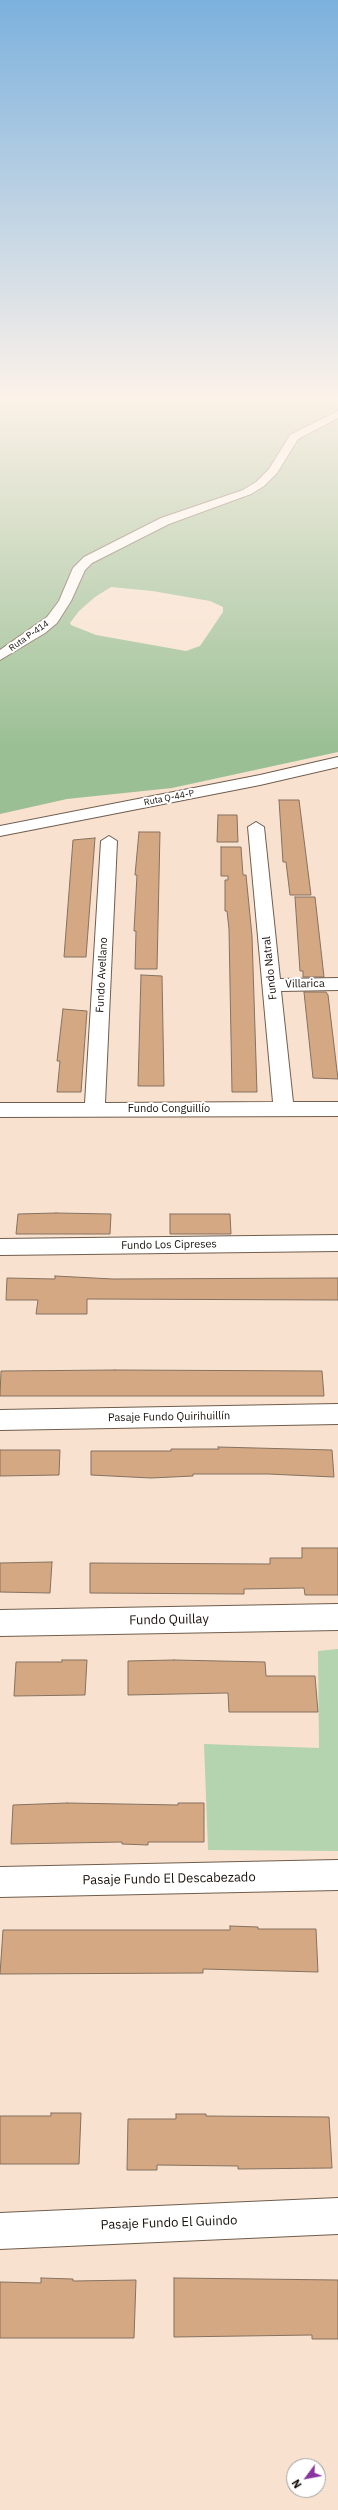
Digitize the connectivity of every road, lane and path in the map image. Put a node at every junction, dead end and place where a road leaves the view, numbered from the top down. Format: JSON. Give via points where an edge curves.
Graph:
{"nodes":[{"id":1,"x":179,"y":516,"type":"edge"},
{"id":2,"x":0,"y":656,"type":"edge"},
{"id":3,"x":338,"y":762,"type":"edge"},
{"id":4,"x":256,"y":827,"type":"dead end"},
{"id":5,"x":0,"y":831,"type":"edge"},
{"id":6,"x":109,"y":841,"type":"dead end"},
{"id":7,"x":338,"y":984,"type":"edge"},
{"id":8,"x":272,"y":985,"type":"junction"},
{"id":9,"x":96,"y":1109,"type":"junction"},
{"id":10,"x":284,"y":1109,"type":"junction"},
{"id":11,"x":338,"y":1109,"type":"edge"},
{"id":12,"x":0,"y":1110,"type":"edge"},
{"id":13,"x":338,"y":1243,"type":"edge"},
{"id":14,"x":0,"y":1247,"type":"edge"},
{"id":15,"x":338,"y":1414,"type":"edge"},
{"id":16,"x":0,"y":1420,"type":"edge"},
{"id":17,"x":338,"y":1617,"type":"edge"},
{"id":18,"x":0,"y":1623,"type":"edge"},
{"id":19,"x":338,"y":1874,"type":"edge"},
{"id":20,"x":0,"y":1882,"type":"edge"},
{"id":21,"x":338,"y":2216,"type":"edge"},
{"id":22,"x":0,"y":2231,"type":"edge"}],
"edges":[{"from":1,"to":2,"type":"street","name":"Ruta P-414","via":[[88,560],[79,568],[65,601],[52,620]]},
{"from":3,"to":5,"type":"street","name":"Ruta Q-44-P","via":[[260,780]]},
{"from":4,"to":8,"type":"street","name":"Fundo Natral"},
{"from":6,"to":9,"type":"street","name":"Fundo Avellano"},
{"from":7,"to":8,"type":"street","name":"Villarica"},
{"from":8,"to":10,"type":"street","name":"Fundo Natral"},
{"from":9,"to":10,"type":"street","name":"Fundo Conguillío"},
{"from":9,"to":12,"type":"street","name":"Fundo Conguillío"},
{"from":10,"to":11,"type":"street","name":"Fundo Conguillío"},
{"from":13,"to":14,"type":"street","name":"Fundo Los Cipreses"},
{"from":15,"to":16,"type":"street","name":"Pasaje Fundo Quirihuillín"},
{"from":17,"to":18,"type":"street","name":"Fundo Quillay"},
{"from":19,"to":20,"type":"street","name":"Pasaje Fundo El Descabezado"},
{"from":21,"to":22,"type":"street","name":"Pasaje Fundo El Guindo"}]}
